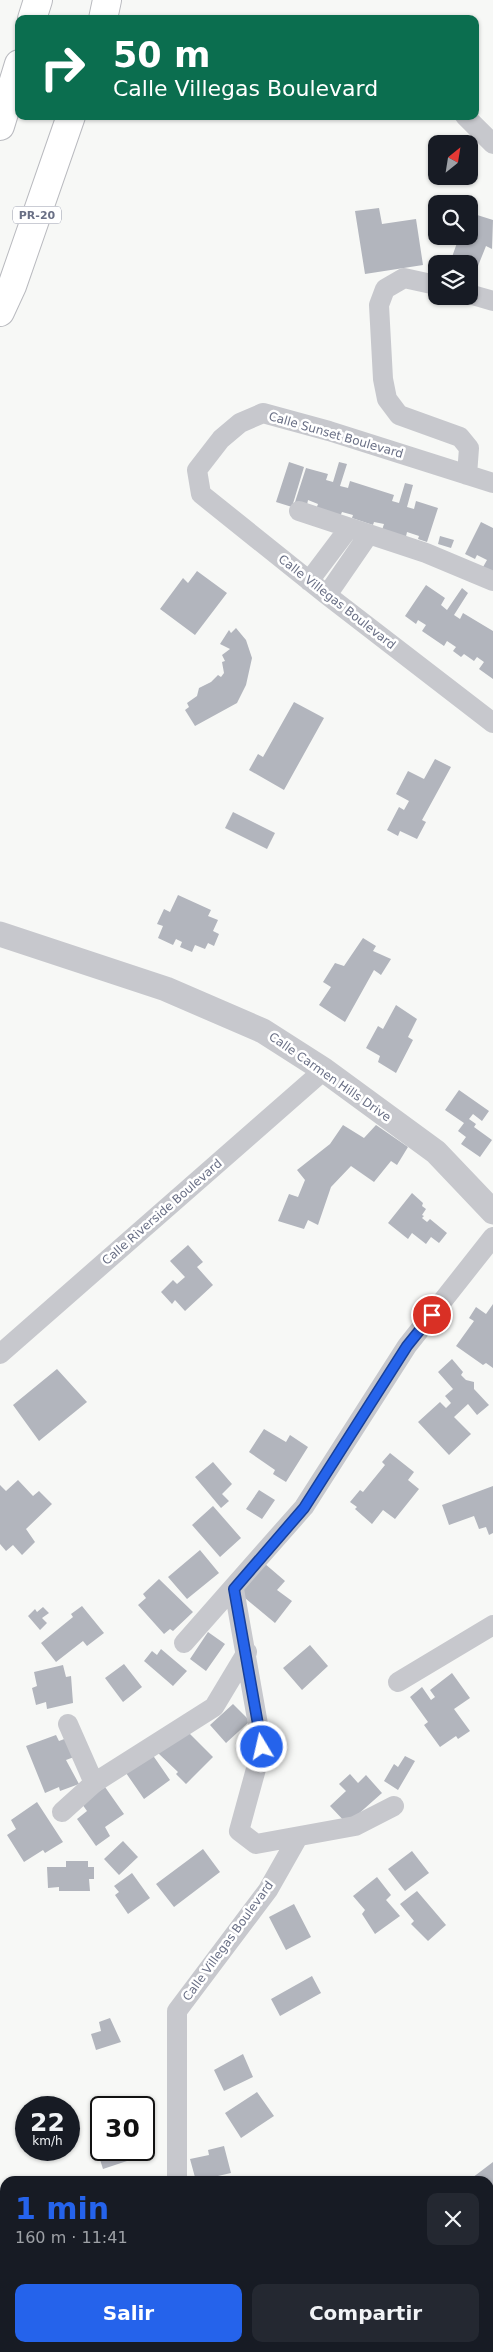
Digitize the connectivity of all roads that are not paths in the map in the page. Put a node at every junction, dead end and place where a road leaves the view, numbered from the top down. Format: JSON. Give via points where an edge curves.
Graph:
{"nodes":[{"id":1,"x":38,"y":0,"type":"edge"},
{"id":2,"x":107,"y":0,"type":"edge"},
{"id":3,"x":33,"y":15,"type":"edge"},
{"id":4,"x":104,"y":15,"type":"edge"},
{"id":5,"x":15,"y":77,"type":"edge"},
{"id":6,"x":70,"y":120,"type":"edge"},
{"id":7,"x":468,"y":120,"type":"edge"},
{"id":8,"x":0,"y":126,"type":"edge"},
{"id":9,"x":493,"y":144,"type":"edge"},
{"id":10,"x":428,"y":283,"type":"edge"},
{"id":11,"x":478,"y":297,"type":"edge"},
{"id":12,"x":493,"y":301,"type":"edge"},
{"id":13,"x":0,"y":312,"type":"edge"},
{"id":14,"x":197,"y":470,"type":"joint"},
{"id":15,"x":467,"y":475,"type":"junction"},
{"id":16,"x":493,"y":483,"type":"edge"},
{"id":17,"x":299,"y":511,"type":"dead end"},
{"id":18,"x":349,"y":528,"type":"junction"},
{"id":19,"x":368,"y":534,"type":"junction"},
{"id":20,"x":309,"y":581,"type":"junction"},
{"id":21,"x":493,"y":581,"type":"edge"},
{"id":22,"x":327,"y":596,"type":"junction"},
{"id":23,"x":493,"y":723,"type":"edge"},
{"id":24,"x":0,"y":934,"type":"edge"},
{"id":25,"x":324,"y":1070,"type":"junction"},
{"id":26,"x":493,"y":1212,"type":"edge"},
{"id":27,"x":493,"y":1237,"type":"edge"},
{"id":28,"x":0,"y":1354,"type":"edge"},
{"id":29,"x":234,"y":1589,"type":"junction"},
{"id":30,"x":493,"y":1626,"type":"edge"},
{"id":31,"x":184,"y":1643,"type":"dead end"},
{"id":32,"x":247,"y":1652,"type":"junction"},
{"id":33,"x":398,"y":1682,"type":"dead end"},
{"id":34,"x":68,"y":1724,"type":"dead end"},
{"id":35,"x":94,"y":1783,"type":"junction"},
{"id":36,"x":394,"y":1806,"type":"dead end"},
{"id":37,"x":62,"y":1812,"type":"dead end"},
{"id":38,"x":298,"y":1837,"type":"junction"},
{"id":39,"x":176,"y":2176,"type":"edge"}],
"edges":[{"from":1,"to":3,"type":"highway"},
{"from":2,"to":4,"type":"highway"},
{"from":5,"to":8,"type":"highway"},
{"from":6,"to":13,"type":"highway","number":"PR-20"},
{"from":7,"to":9,"type":"street"},
{"from":10,"to":15,"type":"street","via":[[404,278],[385,289],[380,305],[387,399],[400,415],[460,437],[469,448]]},
{"from":11,"to":12,"type":"street"},
{"from":14,"to":15,"type":"street","name":"Calle Sunset Boulevard","via":[[221,439],[240,423],[263,414],[330,431]]},
{"from":14,"to":20,"type":"street","name":"Calle Villegas Boulevard","via":[[201,494]]},
{"from":15,"to":16,"type":"street","name":"Calle Sunset Boulevard"},
{"from":17,"to":18,"type":"street"},
{"from":18,"to":19,"type":"street"},
{"from":18,"to":20,"type":"street"},
{"from":19,"to":21,"type":"street","via":[[426,553]]},
{"from":19,"to":22,"type":"street"},
{"from":20,"to":22,"type":"street","name":"Calle Villegas Boulevard"},
{"from":22,"to":23,"type":"street","name":"Calle Villegas Boulevard"},
{"from":24,"to":25,"type":"street","name":"Calle Carmen Hills Drive","via":[[166,989],[263,1031]]},
{"from":25,"to":26,"type":"street","name":"Calle Carmen Hills Drive","via":[[436,1152]]},
{"from":25,"to":28,"type":"street","name":"Calle Riverside Boulevard"},
{"from":27,"to":29,"type":"street","via":[[407,1346],[304,1508]]},
{"from":29,"to":31,"type":"street"},
{"from":29,"to":32,"type":"street"},
{"from":30,"to":33,"type":"street"},
{"from":32,"to":35,"type":"street","via":[[214,1707]]},
{"from":32,"to":38,"type":"street","via":[[262,1747],[239,1831],[256,1844]]},
{"from":34,"to":35,"type":"street"},
{"from":35,"to":37,"type":"street"},
{"from":36,"to":38,"type":"street","via":[[355,1826]]},
{"from":38,"to":39,"type":"street","name":"Calle Villegas Boulevard","via":[[268,1890],[177,2011]]}]}
